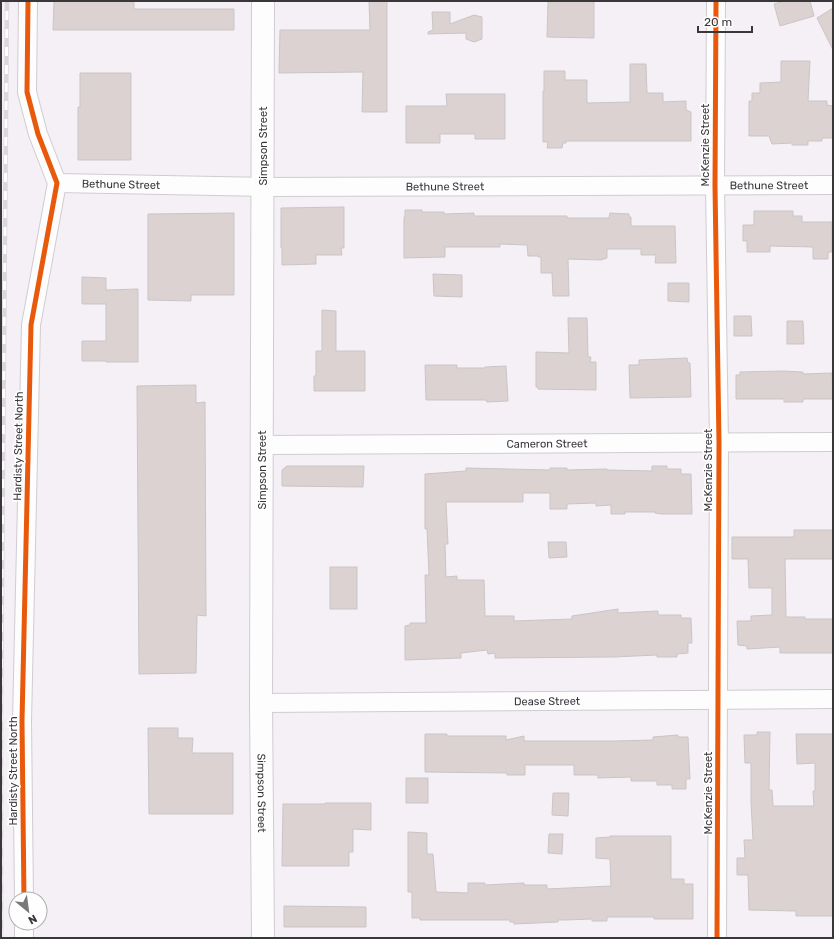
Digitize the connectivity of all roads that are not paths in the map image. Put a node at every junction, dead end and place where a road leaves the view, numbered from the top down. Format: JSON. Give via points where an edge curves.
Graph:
{"nodes":[{"id":1,"x":28,"y":1,"type":"edge"},
{"id":2,"x":263,"y":1,"type":"edge"},
{"id":3,"x":716,"y":1,"type":"edge"},
{"id":4,"x":56,"y":183,"type":"junction"},
{"id":5,"x":833,"y":185,"type":"edge"},
{"id":6,"x":715,"y":186,"type":"junction"},
{"id":7,"x":263,"y":187,"type":"junction"},
{"id":8,"x":833,"y":442,"type":"edge"},
{"id":9,"x":719,"y":443,"type":"junction"},
{"id":10,"x":262,"y":445,"type":"junction"},
{"id":11,"x":718,"y":699,"type":"junction"},
{"id":12,"x":833,"y":699,"type":"edge"},
{"id":13,"x":261,"y":703,"type":"junction"},
{"id":14,"x":24,"y":891,"type":"edge"},
{"id":15,"x":263,"y":938,"type":"edge"},
{"id":16,"x":717,"y":938,"type":"edge"}],
"edges":[{"from":1,"to":4,"type":"street","via":[[27,92],[38,134]]},
{"from":2,"to":7,"type":"main road","name":"Simpson Street"},
{"from":3,"to":6,"type":"street","name":"McKenzie Street"},
{"from":4,"to":7,"type":"street","name":"Bethune Street"},
{"from":4,"to":14,"type":"street","name":"Hardisty Street North","via":[[31,325],[22,721]]},
{"from":5,"to":6,"type":"street","name":"Bethune Street"},
{"from":6,"to":7,"type":"street","name":"Bethune Street"},
{"from":6,"to":9,"type":"street","name":"McKenzie Street"},
{"from":7,"to":10,"type":"main road","name":"Simpson Street"},
{"from":8,"to":9,"type":"street","name":"Cameron Street"},
{"from":9,"to":10,"type":"street","name":"Cameron Street"},
{"from":9,"to":11,"type":"street","name":"McKenzie Street"},
{"from":10,"to":13,"type":"main road","name":"Simpson Street"},
{"from":11,"to":12,"type":"street","name":"Dease Street"},
{"from":11,"to":13,"type":"street","name":"Dease Street"},
{"from":11,"to":16,"type":"street","name":"McKenzie Street"},
{"from":13,"to":15,"type":"main road","name":"Simpson Street"}]}
